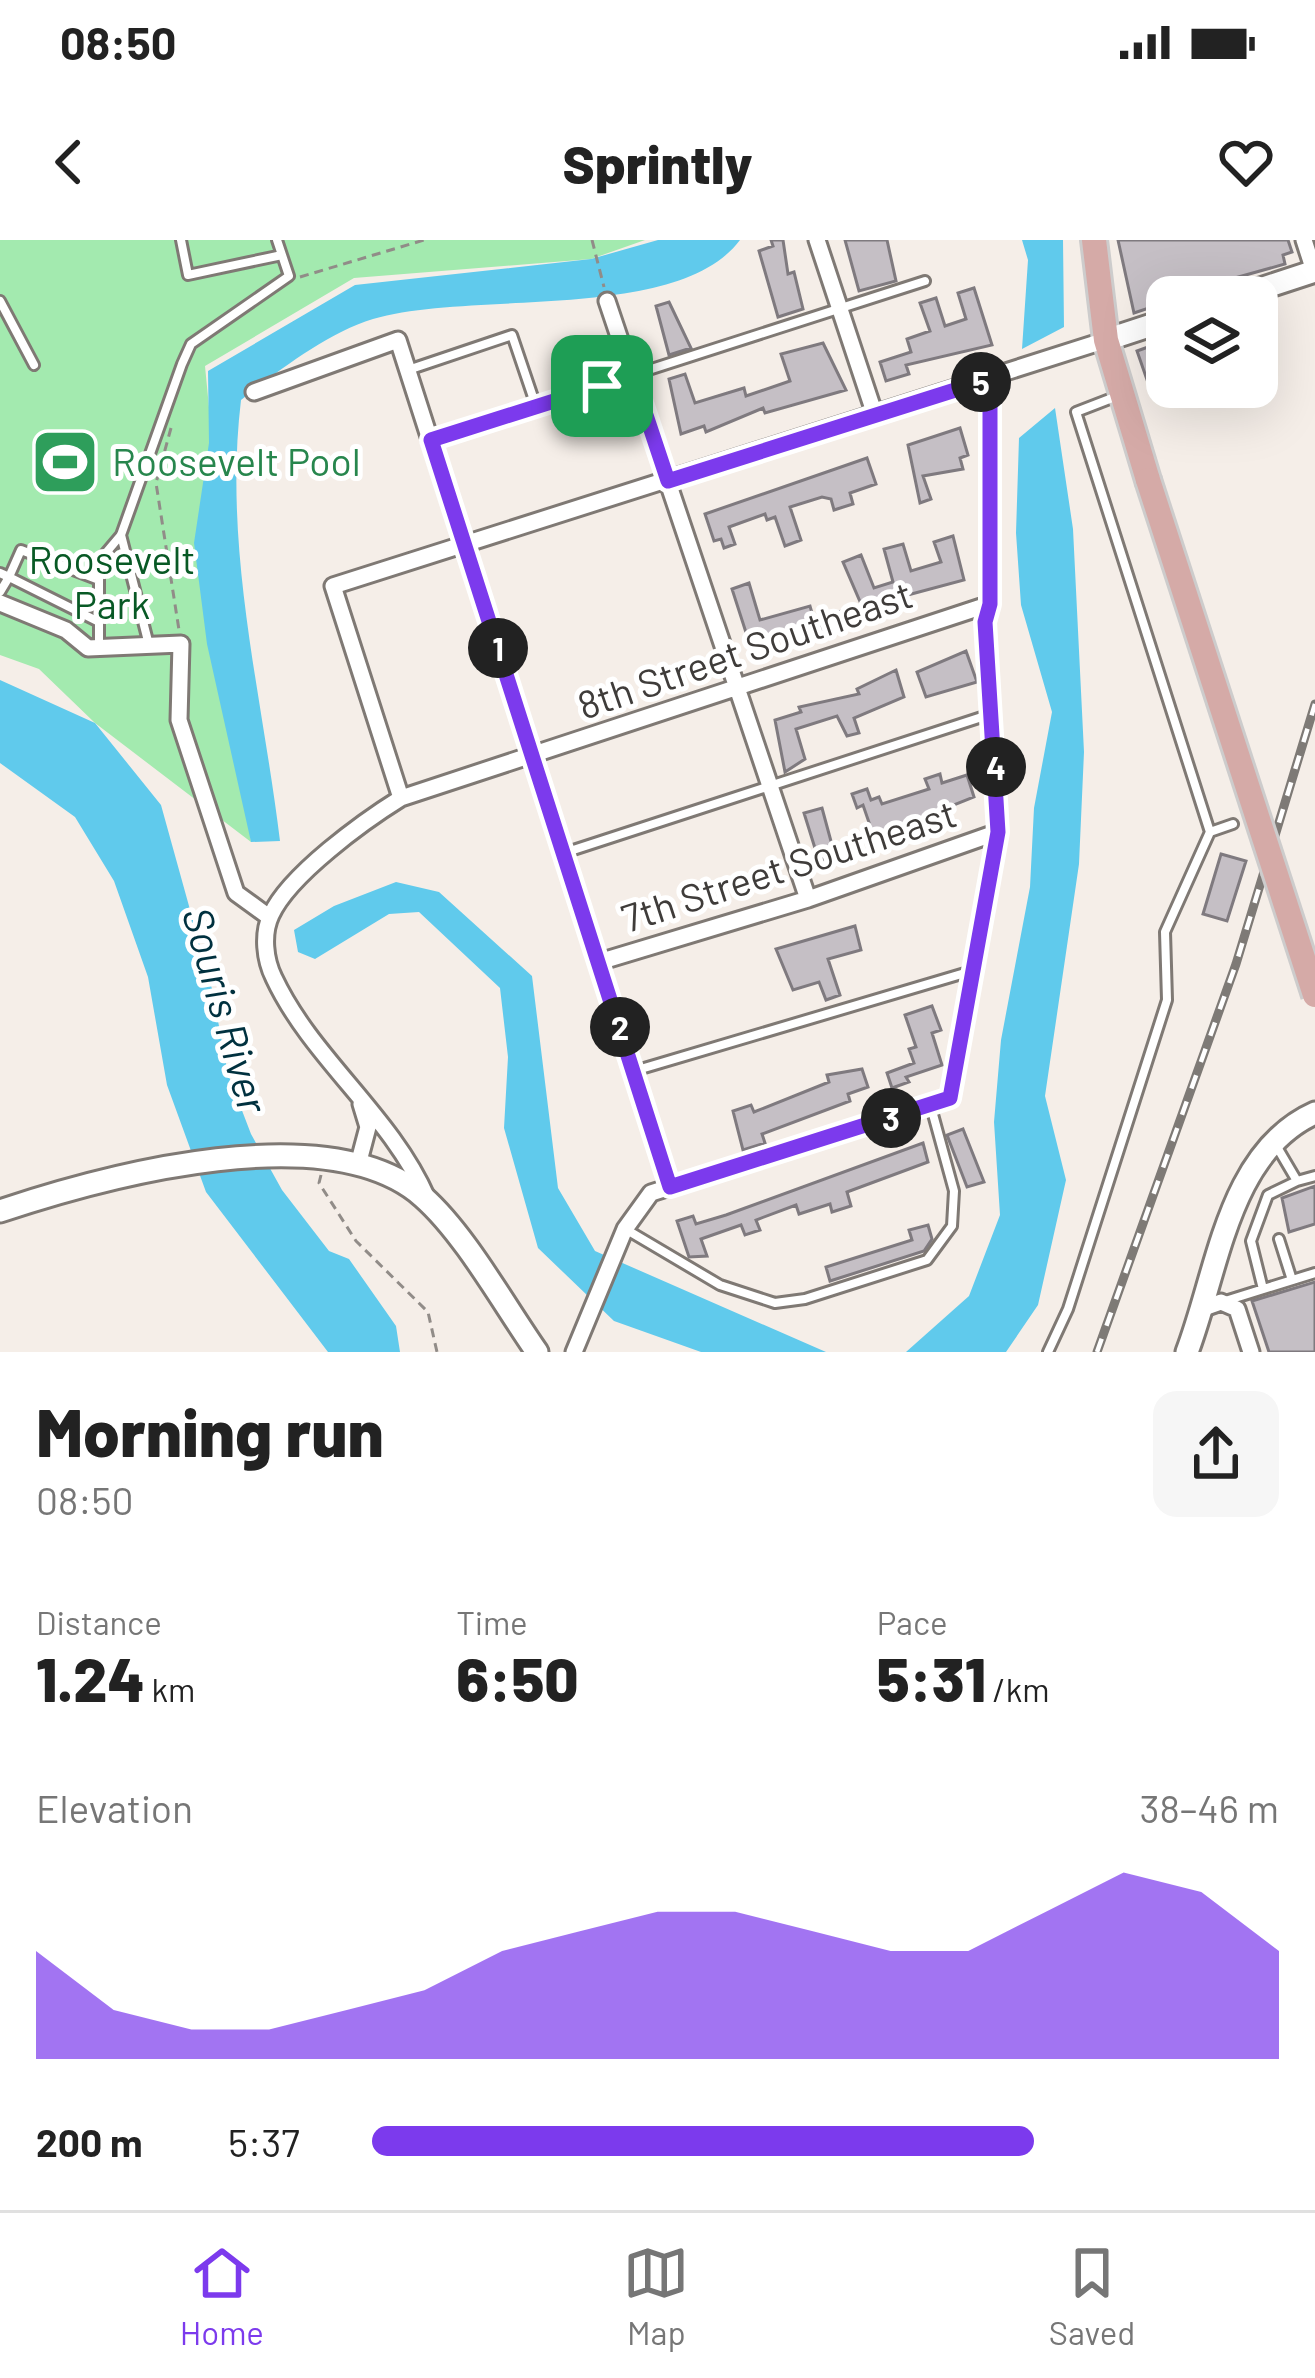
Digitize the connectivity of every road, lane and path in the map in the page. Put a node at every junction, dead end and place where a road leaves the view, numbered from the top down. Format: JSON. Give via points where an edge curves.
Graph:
{"nodes":[{"id":1,"x":181,"y":240,"type":"edge"},
{"id":2,"x":277,"y":240,"type":"edge"},
{"id":3,"x":424,"y":240,"type":"edge"},
{"id":4,"x":592,"y":240,"type":"edge"},
{"id":5,"x":817,"y":240,"type":"edge"},
{"id":6,"x":1094,"y":240,"type":"edge"},
{"id":7,"x":1304,"y":240,"type":"edge"},
{"id":8,"x":282,"y":255,"type":"junction"},
{"id":9,"x":1315,"y":271,"type":"edge"},
{"id":10,"x":297,"y":278,"type":"dead end"},
{"id":11,"x":925,"y":281,"type":"dead end"},
{"id":12,"x":1278,"y":283,"type":"edge"},
{"id":13,"x":0,"y":301,"type":"edge"},
{"id":14,"x":607,"y":301,"type":"joint"},
{"id":15,"x":840,"y":310,"type":"junction"},
{"id":16,"x":1146,"y":327,"type":"edge"},
{"id":17,"x":1106,"y":340,"type":"junction"},
{"id":18,"x":34,"y":365,"type":"dead end"},
{"id":19,"x":408,"y":370,"type":"junction"},
{"id":20,"x":633,"y":376,"type":"junction"},
{"id":21,"x":990,"y":379,"type":"junction"},
{"id":22,"x":254,"y":392,"type":"dead end"},
{"id":23,"x":1121,"y":395,"type":"junction"},
{"id":24,"x":535,"y":404,"type":"junction"},
{"id":25,"x":875,"y":416,"type":"junction"},
{"id":26,"x":175,"y":417,"type":"dead end"},
{"id":27,"x":431,"y":440,"type":"junction"},
{"id":28,"x":668,"y":481,"type":"junction"},
{"id":29,"x":121,"y":535,"type":"junction"},
{"id":30,"x":465,"y":544,"type":"junction"},
{"id":31,"x":4,"y":575,"type":"edge"},
{"id":32,"x":99,"y":580,"type":"junction"},
{"id":33,"x":0,"y":592,"type":"edge"},
{"id":34,"x":0,"y":603,"type":"edge"},
{"id":35,"x":990,"y":604,"type":"junction"},
{"id":36,"x":99,"y":622,"type":"junction"},
{"id":37,"x":181,"y":644,"type":"junction"},
{"id":38,"x":149,"y":646,"type":"junction"},
{"id":39,"x":99,"y":648,"type":"junction"},
{"id":40,"x":738,"y":686,"type":"junction"},
{"id":41,"x":994,"y":712,"type":"junction"},
{"id":42,"x":533,"y":756,"type":"junction"},
{"id":43,"x":772,"y":786,"type":"junction"},
{"id":44,"x":401,"y":798,"type":"junction"},
{"id":45,"x":1233,"y":824,"type":"dead end"},
{"id":46,"x":998,"y":832,"type":"junction"},
{"id":47,"x":1210,"y":832,"type":"junction"},
{"id":48,"x":564,"y":853,"type":"junction"},
{"id":49,"x":808,"y":899,"type":"junction"},
{"id":50,"x":274,"y":910,"type":"junction"},
{"id":51,"x":599,"y":962,"type":"junction"},
{"id":52,"x":976,"y":969,"type":"junction"},
{"id":53,"x":1315,"y":995,"type":"edge"},
{"id":54,"x":634,"y":1072,"type":"junction"},
{"id":55,"x":355,"y":1091,"type":"junction"},
{"id":56,"x":931,"y":1106,"type":"junction"},
{"id":57,"x":1315,"y":1113,"type":"edge"},
{"id":58,"x":1272,"y":1139,"type":"junction"},
{"id":59,"x":326,"y":1156,"type":"junction"},
{"id":60,"x":359,"y":1161,"type":"junction"},
{"id":61,"x":1315,"y":1176,"type":"edge"},
{"id":62,"x":1297,"y":1181,"type":"junction"},
{"id":63,"x":670,"y":1187,"type":"junction"},
{"id":64,"x":428,"y":1201,"type":"junction"},
{"id":65,"x":1250,"y":1202,"type":"junction"},
{"id":66,"x":0,"y":1211,"type":"edge"},
{"id":67,"x":624,"y":1232,"type":"junction"},
{"id":68,"x":1279,"y":1239,"type":"dead end"},
{"id":69,"x":1315,"y":1273,"type":"edge"},
{"id":70,"x":1292,"y":1280,"type":"junction"},
{"id":71,"x":1263,"y":1289,"type":"junction"},
{"id":72,"x":1212,"y":1305,"type":"junction"},
{"id":73,"x":437,"y":1352,"type":"edge"},
{"id":74,"x":538,"y":1352,"type":"edge"},
{"id":75,"x":574,"y":1352,"type":"edge"},
{"id":76,"x":1048,"y":1352,"type":"edge"},
{"id":77,"x":1187,"y":1352,"type":"edge"},
{"id":78,"x":1251,"y":1352,"type":"edge"}],
"edges":[{"from":1,"to":8,"type":"lane","via":[[188,275]]},
{"from":2,"to":8,"type":"lane"},
{"from":3,"to":10,"type":"path"},
{"from":4,"to":14,"type":"path"},
{"from":5,"to":15,"type":"street"},
{"from":6,"to":17,"type":"main road"},
{"from":7,"to":9,"type":"street"},
{"from":8,"to":29,"type":"lane","via":[[289,276],[191,344]]},
{"from":9,"to":12,"type":"street"},
{"from":11,"to":15,"type":"lane"},
{"from":13,"to":18,"type":"lane"},
{"from":14,"to":20,"type":"street"},
{"from":15,"to":20,"type":"lane"},
{"from":15,"to":25,"type":"street"},
{"from":16,"to":17,"type":"street"},
{"from":17,"to":21,"type":"street"},
{"from":17,"to":23,"type":"main road"},
{"from":19,"to":22,"type":"street","via":[[398,340]]},
{"from":19,"to":24,"type":"lane","via":[[512,335]]},
{"from":19,"to":27,"type":"street"},
{"from":20,"to":24,"type":"lane"},
{"from":20,"to":28,"type":"street"},
{"from":21,"to":25,"type":"street"},
{"from":21,"to":35,"type":"street"},
{"from":23,"to":47,"type":"lane","via":[[1076,412]]},
{"from":23,"to":53,"type":"main road","bridge":true},
{"from":24,"to":27,"type":"lane"},
{"from":25,"to":28,"type":"street"},
{"from":26,"to":37,"type":"path","via":[[156,484]]},
{"from":27,"to":30,"type":"street"},
{"from":28,"to":30,"type":"street"},
{"from":28,"to":40,"type":"street"},
{"from":29,"to":32,"type":"lane","via":[[99,561]]},
{"from":29,"to":38,"type":"lane"},
{"from":30,"to":42,"type":"street"},
{"from":30,"to":44,"type":"street","via":[[333,586]]},
{"from":31,"to":32,"type":"lane","via":[[21,550]]},
{"from":31,"to":33,"type":"lane"},
{"from":31,"to":36,"type":"lane"},
{"from":32,"to":36,"type":"lane"},
{"from":34,"to":39,"type":"street"},
{"from":35,"to":40,"type":"street","name":"8th Street Southeast"},
{"from":35,"to":41,"type":"street"},
{"from":36,"to":39,"type":"lane"},
{"from":37,"to":38,"type":"street"},
{"from":37,"to":50,"type":"street","via":[[179,720],[236,893]]},
{"from":38,"to":39,"type":"street"},
{"from":40,"to":42,"type":"street","name":"8th Street Southeast"},
{"from":40,"to":43,"type":"street"},
{"from":41,"to":43,"type":"lane"},
{"from":41,"to":46,"type":"street"},
{"from":42,"to":44,"type":"street","name":"8th Street Southeast"},
{"from":42,"to":48,"type":"street"},
{"from":43,"to":48,"type":"lane"},
{"from":43,"to":49,"type":"street"},
{"from":44,"to":50,"type":"street","name":"8th Street Southeast","via":[[365,821]]},
{"from":45,"to":47,"type":"lane"},
{"from":46,"to":49,"type":"street","name":"7th Street Southeast"},
{"from":46,"to":52,"type":"street"},
{"from":47,"to":76,"type":"lane","via":[[1166,932],[1167,1000],[1069,1309]]},
{"from":48,"to":51,"type":"street"},
{"from":49,"to":51,"type":"street","name":"7th Street Southeast"},
{"from":50,"to":55,"type":"street","via":[[266,941],[272,975]]},
{"from":51,"to":54,"type":"street"},
{"from":52,"to":54,"type":"lane"},
{"from":52,"to":56,"type":"street","via":[[950,1098]]},
{"from":54,"to":63,"type":"street"},
{"from":55,"to":60,"type":"street","via":[[368,1127]]},
{"from":55,"to":64,"type":"street"},
{"from":56,"to":63,"type":"street"},
{"from":56,"to":67,"type":"lane","via":[[954,1191],[952,1226],[927,1261],[775,1303],[720,1285]]},
{"from":57,"to":58,"type":"street"},
{"from":58,"to":62,"type":"lane"},
{"from":58,"to":65,"type":"street"},
{"from":59,"to":60,"type":"street"},
{"from":59,"to":66,"type":"street","via":[[111,1178]]},
{"from":59,"to":73,"type":"path","via":[[319,1183],[356,1240],[428,1312]]},
{"from":60,"to":64,"type":"street"},
{"from":61,"to":62,"type":"lane"},
{"from":62,"to":65,"type":"lane"},
{"from":63,"to":67,"type":"street","via":[[639,1204]]},
{"from":64,"to":74,"type":"street"},
{"from":65,"to":71,"type":"lane"},
{"from":65,"to":72,"type":"street"},
{"from":67,"to":75,"type":"street"},
{"from":68,"to":70,"type":"lane"},
{"from":69,"to":70,"type":"lane"},
{"from":70,"to":71,"type":"lane"},
{"from":71,"to":72,"type":"lane"},
{"from":72,"to":77,"type":"street"},
{"from":72,"to":78,"type":"street","via":[[1237,1309]]}]}
